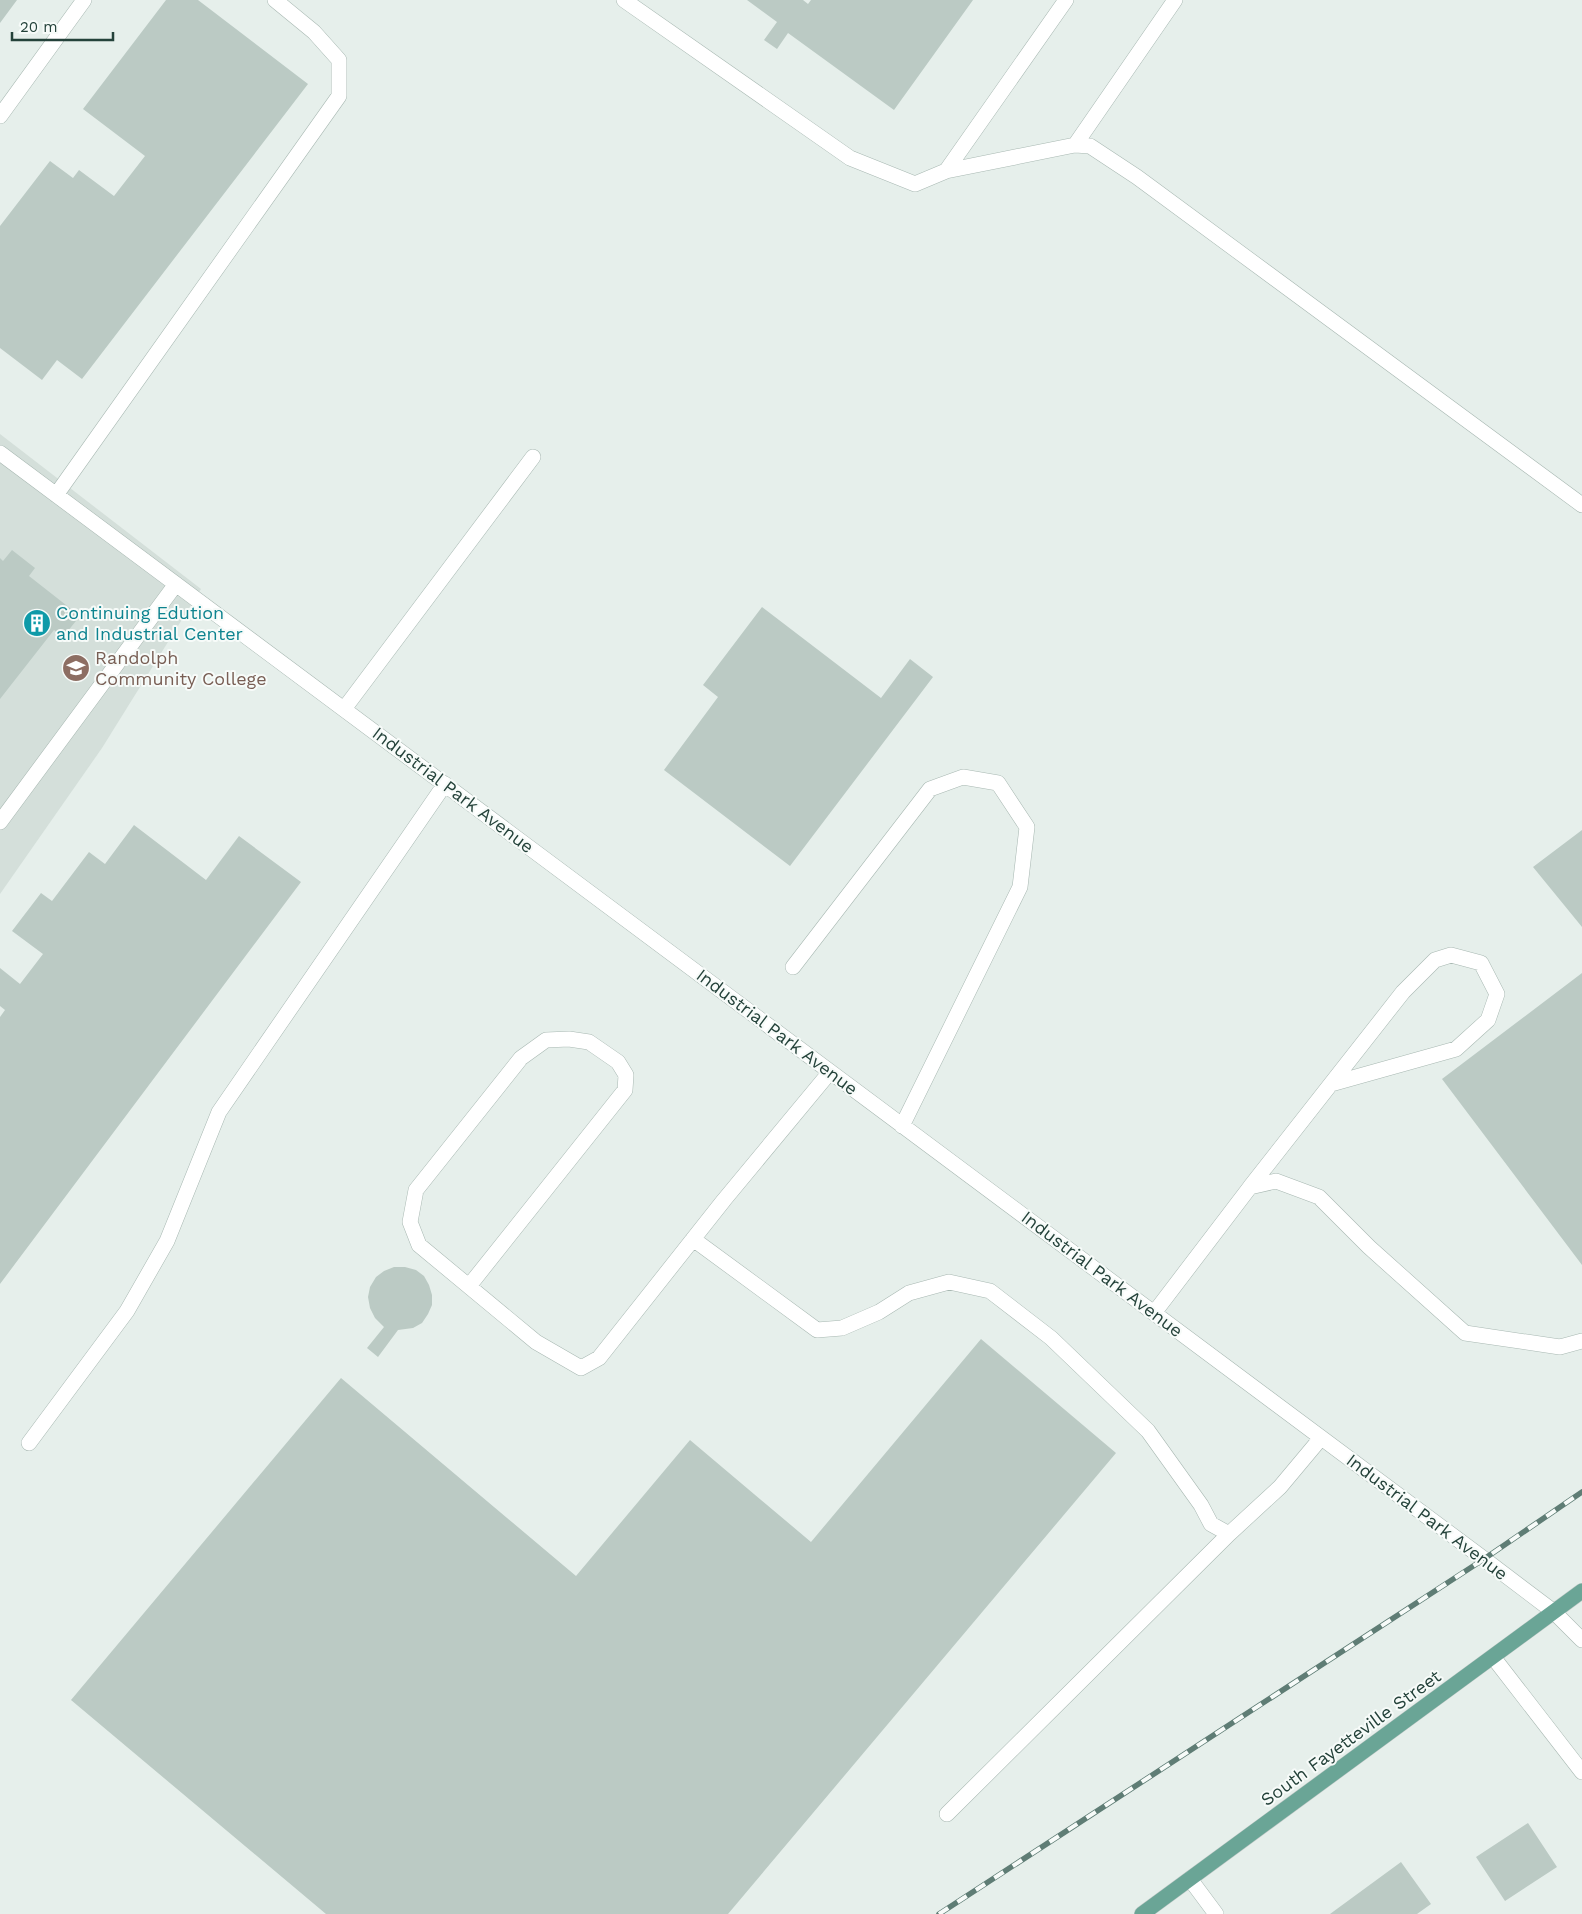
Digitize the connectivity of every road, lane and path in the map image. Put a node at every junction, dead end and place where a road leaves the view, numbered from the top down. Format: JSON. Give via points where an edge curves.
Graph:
{"nodes":[{"id":1,"x":84,"y":0,"type":"edge"},
{"id":2,"x":275,"y":0,"type":"edge"},
{"id":3,"x":624,"y":0,"type":"edge"},
{"id":4,"x":1066,"y":0,"type":"edge"},
{"id":5,"x":1175,"y":0,"type":"edge"},
{"id":6,"x":0,"y":116,"type":"edge"},
{"id":7,"x":1076,"y":144,"type":"junction"},
{"id":8,"x":946,"y":171,"type":"junction"},
{"id":9,"x":0,"y":453,"type":"edge"},
{"id":10,"x":533,"y":457,"type":"dead end"},
{"id":11,"x":56,"y":495,"type":"junction"},
{"id":12,"x":1582,"y":504,"type":"edge"},
{"id":13,"x":176,"y":584,"type":"junction"},
{"id":14,"x":344,"y":709,"type":"junction"},
{"id":15,"x":445,"y":784,"type":"junction"},
{"id":16,"x":0,"y":822,"type":"edge"},
{"id":17,"x":793,"y":967,"type":"dead end"},
{"id":18,"x":830,"y":1072,"type":"junction"},
{"id":19,"x":1331,"y":1084,"type":"junction"},
{"id":20,"x":902,"y":1126,"type":"junction"},
{"id":21,"x":1250,"y":1188,"type":"junction"},
{"id":22,"x":693,"y":1239,"type":"junction"},
{"id":23,"x":469,"y":1286,"type":"junction"},
{"id":24,"x":1154,"y":1313,"type":"junction"},
{"id":25,"x":1582,"y":1341,"type":"edge"},
{"id":26,"x":1321,"y":1438,"type":"junction"},
{"id":27,"x":29,"y":1443,"type":"dead end"},
{"id":28,"x":1230,"y":1534,"type":"junction"},
{"id":29,"x":1582,"y":1591,"type":"edge"},
{"id":30,"x":1554,"y":1612,"type":"junction"},
{"id":31,"x":1582,"y":1640,"type":"edge"},
{"id":32,"x":1492,"y":1657,"type":"junction"},
{"id":33,"x":1582,"y":1772,"type":"edge"},
{"id":34,"x":947,"y":1814,"type":"dead end"},
{"id":35,"x":1190,"y":1879,"type":"junction"},
{"id":36,"x":1142,"y":1914,"type":"edge"},
{"id":37,"x":1216,"y":1914,"type":"edge"}],
"edges":[{"from":1,"to":6,"type":"street"},
{"from":2,"to":11,"type":"street","via":[[314,32],[339,60],[339,96]]},
{"from":3,"to":8,"type":"street","via":[[850,158],[915,184]]},
{"from":4,"to":8,"type":"street"},
{"from":5,"to":7,"type":"street"},
{"from":7,"to":8,"type":"street"},
{"from":7,"to":12,"type":"street","via":[[1090,146],[1137,178]]},
{"from":9,"to":11,"type":"street","name":"Industrial Park Avenue"},
{"from":10,"to":14,"type":"street"},
{"from":11,"to":13,"type":"street","name":"Industrial Park Avenue"},
{"from":13,"to":14,"type":"street","name":"Industrial Park Avenue"},
{"from":13,"to":16,"type":"street"},
{"from":14,"to":15,"type":"street","name":"Industrial Park Avenue"},
{"from":15,"to":18,"type":"street","name":"Industrial Park Avenue"},
{"from":15,"to":27,"type":"street","via":[[218,1112],[158,1257],[127,1311]]},
{"from":17,"to":20,"type":"street","via":[[930,789],[963,777],[998,783],[1027,827],[1020,887]]},
{"from":18,"to":20,"type":"street","name":"Industrial Park Avenue"},
{"from":18,"to":22,"type":"street"},
{"from":19,"to":19,"type":"street","via":[[1403,992],[1435,960],[1451,955],[1481,963],[1497,994],[1488,1020],[1456,1049]]},
{"from":19,"to":21,"type":"street"},
{"from":20,"to":24,"type":"street","name":"Industrial Park Avenue"},
{"from":21,"to":24,"type":"street"},
{"from":21,"to":25,"type":"street","via":[[1276,1181],[1319,1197],[1369,1247],[1465,1333],[1560,1347]]},
{"from":22,"to":23,"type":"street","via":[[600,1358],[581,1368],[536,1342]]},
{"from":22,"to":28,"type":"street","via":[[817,1330],[842,1328],[879,1312],[909,1293],[949,1282],[990,1291],[1051,1338],[1148,1431],[1211,1524]]},
{"from":23,"to":23,"type":"street","via":[[419,1245],[410,1222],[416,1190],[521,1058],[546,1040],[589,1042],[618,1062],[626,1075],[625,1090]]},
{"from":24,"to":26,"type":"street","name":"Industrial Park Avenue"},
{"from":26,"to":28,"type":"street","via":[[1280,1487]]},
{"from":26,"to":30,"type":"street","name":"Industrial Park Avenue"},
{"from":28,"to":34,"type":"street"},
{"from":29,"to":30,"type":"main road","name":"South Fayetteville Street"},
{"from":30,"to":31,"type":"street","name":"Industrial Park Avenue"},
{"from":30,"to":32,"type":"main road","name":"South Fayetteville Street"},
{"from":32,"to":33,"type":"street"},
{"from":32,"to":35,"type":"main road","name":"South Fayetteville Street"},
{"from":35,"to":36,"type":"main road","name":"South Fayetteville Street"},
{"from":35,"to":37,"type":"street"}]}
